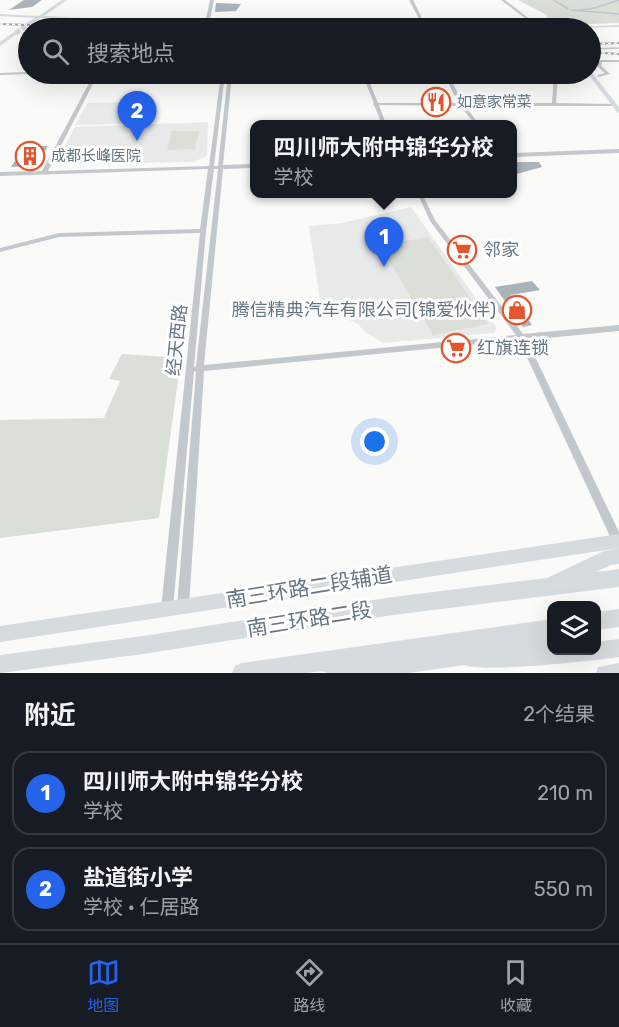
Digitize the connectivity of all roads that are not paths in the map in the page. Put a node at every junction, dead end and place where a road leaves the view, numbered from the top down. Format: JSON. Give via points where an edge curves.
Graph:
{"nodes":[{"id":1,"x":57,"y":0,"type":"edge"},
{"id":2,"x":65,"y":0,"type":"edge"},
{"id":3,"x":212,"y":0,"type":"edge"},
{"id":4,"x":410,"y":0,"type":"edge"},
{"id":5,"x":503,"y":0,"type":"edge"},
{"id":6,"x":619,"y":0,"type":"edge"},
{"id":7,"x":578,"y":9,"type":"dead end"},
{"id":8,"x":0,"y":16,"type":"edge"},
{"id":9,"x":36,"y":17,"type":"junction"},
{"id":10,"x":55,"y":18,"type":"edge"},
{"id":11,"x":60,"y":18,"type":"edge"},
{"id":12,"x":208,"y":18,"type":"edge"},
{"id":13,"x":420,"y":18,"type":"edge"},
{"id":14,"x":527,"y":18,"type":"edge"},
{"id":15,"x":601,"y":27,"type":"edge"},
{"id":16,"x":619,"y":27,"type":"edge"},
{"id":17,"x":601,"y":29,"type":"edge"},
{"id":18,"x":8,"y":33,"type":"tunnel mouth"},
{"id":19,"x":16,"y":33,"type":"tunnel mouth"},
{"id":20,"x":0,"y":39,"type":"edge"},
{"id":21,"x":0,"y":44,"type":"edge"},
{"id":22,"x":601,"y":61,"type":"edge"},
{"id":23,"x":619,"y":62,"type":"edge"},
{"id":24,"x":601,"y":68,"type":"edge"},
{"id":25,"x":18,"y":73,"type":"edge"},
{"id":26,"x":0,"y":74,"type":"edge"},
{"id":27,"x":601,"y":76,"type":"edge"},
{"id":28,"x":601,"y":78,"type":"edge"},
{"id":29,"x":91,"y":84,"type":"edge"},
{"id":30,"x":222,"y":84,"type":"edge"},
{"id":31,"x":229,"y":84,"type":"edge"},
{"id":32,"x":369,"y":84,"type":"edge"},
{"id":33,"x":451,"y":84,"type":"edge"},
{"id":34,"x":555,"y":84,"type":"edge"},
{"id":35,"x":600,"y":84,"type":"edge"},
{"id":36,"x":619,"y":98,"type":"edge"},
{"id":37,"x":375,"y":104,"type":"junction"},
{"id":38,"x":460,"y":104,"type":"junction"},
{"id":39,"x":554,"y":105,"type":"junction"},
{"id":40,"x":617,"y":108,"type":"edge"},
{"id":41,"x":382,"y":120,"type":"edge"},
{"id":42,"x":474,"y":120,"type":"edge"},
{"id":43,"x":619,"y":152,"type":"edge"},
{"id":44,"x":517,"y":155,"type":"edge"},
{"id":45,"x":250,"y":166,"type":"edge"},
{"id":46,"x":221,"y":167,"type":"junction"},
{"id":47,"x":211,"y":168,"type":"junction"},
{"id":48,"x":44,"y":173,"type":"junction"},
{"id":49,"x":0,"y":174,"type":"edge"},
{"id":50,"x":422,"y":198,"type":"edge"},
{"id":51,"x":203,"y":231,"type":"junction"},
{"id":52,"x":0,"y":250,"type":"edge"},
{"id":53,"x":619,"y":328,"type":"edge"},
{"id":54,"x":522,"y":338,"type":"junction"},
{"id":55,"x":200,"y":369,"type":"junction"},
{"id":56,"x":189,"y":370,"type":"junction"},
{"id":57,"x":619,"y":541,"type":"edge"},
{"id":58,"x":619,"y":556,"type":"edge"},
{"id":59,"x":619,"y":578,"type":"edge"},
{"id":60,"x":540,"y":589,"type":"junction"},
{"id":61,"x":183,"y":607,"type":"junction"},
{"id":62,"x":167,"y":610,"type":"junction"},
{"id":63,"x":619,"y":618,"type":"edge"},
{"id":64,"x":601,"y":620,"type":"edge"},
{"id":65,"x":547,"y":629,"type":"edge"},
{"id":66,"x":0,"y":634,"type":"edge"},
{"id":67,"x":547,"y":645,"type":"edge"},
{"id":68,"x":619,"y":648,"type":"edge"},
{"id":69,"x":454,"y":659,"type":"junction"},
{"id":70,"x":0,"y":664,"type":"edge"},
{"id":71,"x":292,"y":665,"type":"junction"},
{"id":72,"x":619,"y":671,"type":"edge"},
{"id":73,"x":242,"y":673,"type":"edge"},
{"id":74,"x":604,"y":673,"type":"edge"}],
"edges":[{"from":1,"to":9,"type":"main road"},
{"from":2,"to":9,"type":"main road"},
{"from":3,"to":12,"type":"street"},
{"from":4,"to":13,"type":"street"},
{"from":5,"to":14,"type":"street"},
{"from":6,"to":7,"type":"street"},
{"from":8,"to":9,"type":"main road"},
{"from":9,"to":10,"type":"main road"},
{"from":9,"to":11,"type":"main road"},
{"from":15,"to":16,"type":"main road"},
{"from":16,"to":17,"type":"main road"},
{"from":18,"to":20,"type":"main road"},
{"from":19,"to":21,"type":"main road"},
{"from":22,"to":23,"type":"street"},
{"from":24,"to":27,"type":"street","via":[[608,74]]},
{"from":25,"to":26,"type":"street"},
{"from":28,"to":36,"type":"main road"},
{"from":29,"to":48,"type":"street"},
{"from":30,"to":47,"type":"street","name":"经天西路"},
{"from":31,"to":46,"type":"street","name":"经天西路"},
{"from":32,"to":37,"type":"street"},
{"from":33,"to":38,"type":"street"},
{"from":34,"to":39,"type":"street"},
{"from":35,"to":40,"type":"main road"},
{"from":37,"to":38,"type":"street"},
{"from":37,"to":41,"type":"street"},
{"from":38,"to":39,"type":"street"},
{"from":38,"to":42,"type":"street"},
{"from":39,"to":40,"type":"street"},
{"from":43,"to":44,"type":"street"},
{"from":45,"to":46,"type":"street"},
{"from":46,"to":47,"type":"street"},
{"from":46,"to":55,"type":"street","name":"经天西路"},
{"from":47,"to":48,"type":"street"},
{"from":47,"to":51,"type":"street","name":"经天西路"},
{"from":48,"to":49,"type":"street"},
{"from":50,"to":54,"type":"street","via":[[432,220]]},
{"from":51,"to":52,"type":"street","via":[[59,235]]},
{"from":51,"to":56,"type":"street","name":"经天西路"},
{"from":53,"to":54,"type":"street"},
{"from":54,"to":55,"type":"street"},
{"from":54,"to":57,"type":"street"},
{"from":55,"to":56,"type":"street"},
{"from":55,"to":61,"type":"street","name":"经天西路"},
{"from":56,"to":62,"type":"street","name":"经天西路"},
{"from":57,"to":61,"type":"main road","name":"南三环路二段辅道"},
{"from":58,"to":60,"type":"highway"},
{"from":59,"to":60,"type":"highway","name":"南三环路二段"},
{"from":60,"to":70,"type":"highway","name":"南三环路二段","via":[[393,606]]},
{"from":61,"to":62,"type":"main road","name":"南三环路二段辅道"},
{"from":62,"to":66,"type":"main road","name":"南三环路二段辅道"},
{"from":63,"to":64,"type":"highway"},
{"from":65,"to":71,"type":"highway"},
{"from":67,"to":69,"type":"highway"},
{"from":68,"to":69,"type":"highway","via":[[513,664]]},
{"from":69,"to":71,"type":"highway","via":[[390,666]]},
{"from":71,"to":73,"type":"highway"},
{"from":72,"to":74,"type":"main road"}]}
